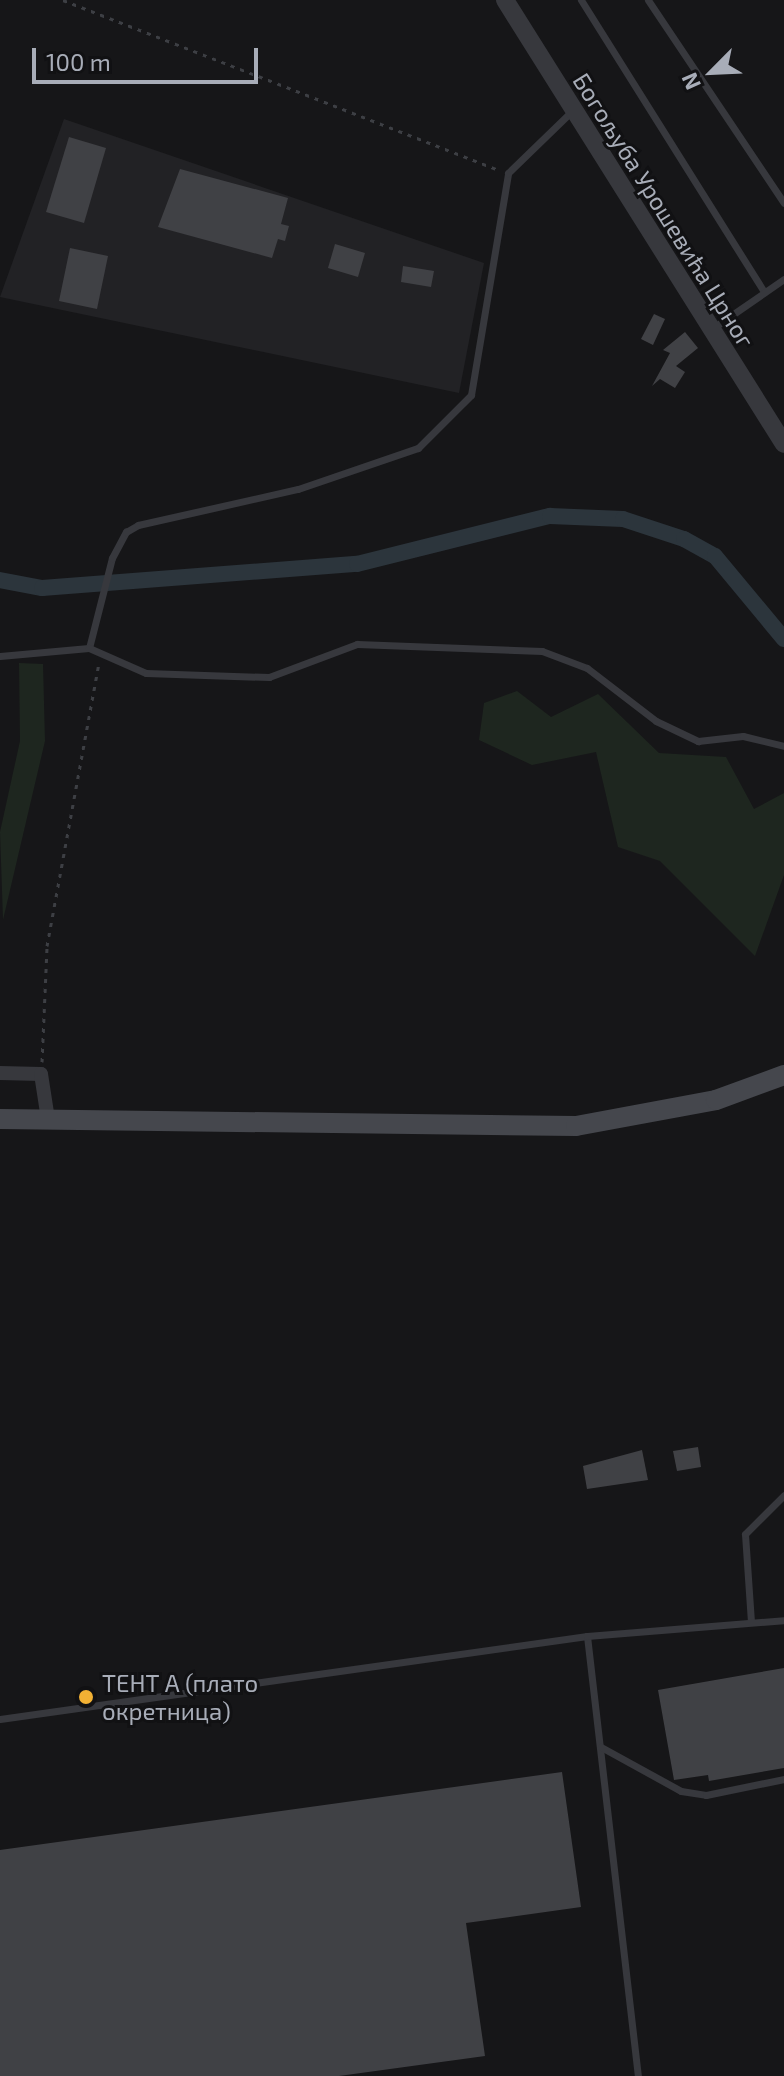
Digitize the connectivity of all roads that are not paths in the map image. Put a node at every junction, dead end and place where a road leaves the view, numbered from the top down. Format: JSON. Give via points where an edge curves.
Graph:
{"nodes":[{"id":1,"x":505,"y":0,"type":"edge"},
{"id":2,"x":581,"y":0,"type":"edge"},
{"id":3,"x":648,"y":0,"type":"edge"},
{"id":4,"x":573,"y":110,"type":"junction"},
{"id":5,"x":784,"y":203,"type":"edge"},
{"id":6,"x":784,"y":279,"type":"edge"},
{"id":7,"x":764,"y":292,"type":"junction"},
{"id":8,"x":711,"y":329,"type":"junction"},
{"id":9,"x":784,"y":444,"type":"edge"},
{"id":10,"x":89,"y":648,"type":"junction"},
{"id":11,"x":0,"y":656,"type":"edge"},
{"id":12,"x":784,"y":746,"type":"edge"},
{"id":13,"x":0,"y":1073,"type":"edge"},
{"id":14,"x":777,"y":1078,"type":"edge"},
{"id":15,"x":0,"y":1119,"type":"edge"},
{"id":16,"x":48,"y":1119,"type":"junction"},
{"id":17,"x":784,"y":1495,"type":"edge"},
{"id":18,"x":784,"y":1620,"type":"edge"},
{"id":19,"x":751,"y":1622,"type":"junction"},
{"id":20,"x":587,"y":1636,"type":"junction"},
{"id":21,"x":0,"y":1719,"type":"edge"},
{"id":22,"x":601,"y":1747,"type":"junction"},
{"id":23,"x":784,"y":1779,"type":"edge"},
{"id":24,"x":638,"y":2076,"type":"edge"}],
"edges":[{"from":1,"to":4,"type":"street","name":"Богољуба Урошевића Црног"},
{"from":2,"to":7,"type":"lane"},
{"from":3,"to":5,"type":"lane"},
{"from":4,"to":8,"type":"street","name":"Богољуба Урошевића Црног"},
{"from":4,"to":10,"type":"lane","via":[[508,173],[471,395],[418,448],[298,489],[126,532],[112,558]]},
{"from":6,"to":7,"type":"lane"},
{"from":7,"to":8,"type":"lane"},
{"from":8,"to":9,"type":"street","name":"Богољуба Урошевића Црног"},
{"from":10,"to":11,"type":"lane"},
{"from":10,"to":12,"type":"lane","via":[[146,673],[269,677],[357,644],[542,651],[587,668],[656,721],[698,741],[743,736]]},
{"from":13,"to":16,"type":"street","via":[[41,1074]]},
{"from":14,"to":16,"type":"main road","via":[[716,1100],[576,1126]]},
{"from":15,"to":16,"type":"main road"},
{"from":17,"to":19,"type":"lane","via":[[745,1534]]},
{"from":18,"to":19,"type":"lane"},
{"from":19,"to":20,"type":"lane"},
{"from":20,"to":21,"type":"lane"},
{"from":20,"to":22,"type":"lane"},
{"from":22,"to":23,"type":"lane","via":[[681,1791],[706,1795]]},
{"from":22,"to":24,"type":"lane"}]}
